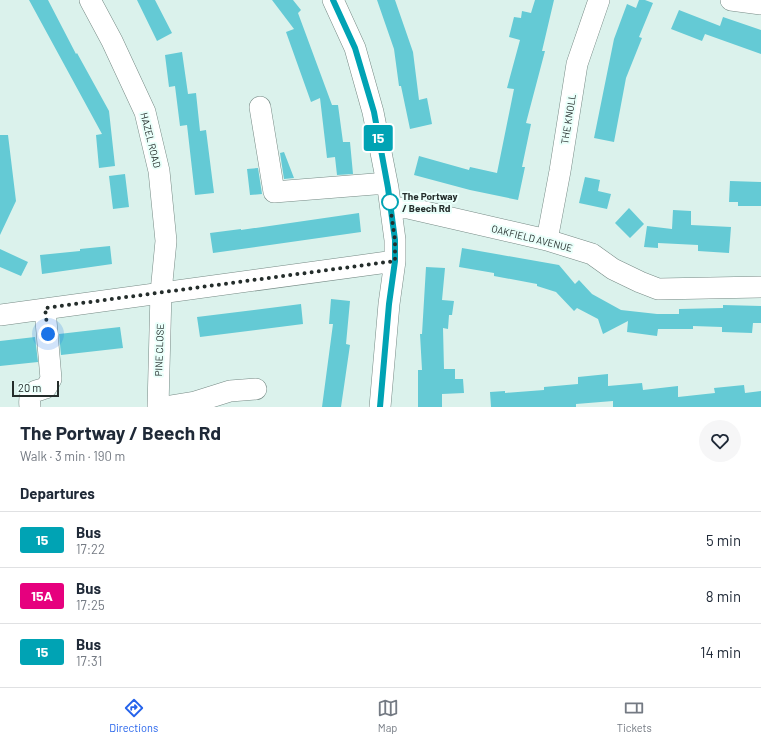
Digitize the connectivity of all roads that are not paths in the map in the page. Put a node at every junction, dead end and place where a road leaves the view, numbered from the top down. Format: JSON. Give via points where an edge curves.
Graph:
{"nodes":[{"id":1,"x":90,"y":0,"type":"edge"},
{"id":2,"x":333,"y":0,"type":"edge"},
{"id":3,"x":598,"y":0,"type":"edge"},
{"id":4,"x":730,"y":0,"type":"edge"},
{"id":5,"x":761,"y":4,"type":"edge"},
{"id":6,"x":260,"y":107,"type":"dead end"},
{"id":7,"x":386,"y":183,"type":"junction"},
{"id":8,"x":391,"y":208,"type":"junction"},
{"id":9,"x":547,"y":240,"type":"junction"},
{"id":10,"x":395,"y":261,"type":"junction"},
{"id":11,"x":761,"y":286,"type":"edge"},
{"id":12,"x":161,"y":292,"type":"junction"},
{"id":13,"x":45,"y":308,"type":"junction"},
{"id":14,"x":0,"y":315,"type":"edge"},
{"id":15,"x":256,"y":389,"type":"dead end"},
{"id":16,"x":30,"y":407,"type":"edge"},
{"id":17,"x":158,"y":407,"type":"edge"},
{"id":18,"x":164,"y":407,"type":"edge"},
{"id":19,"x":380,"y":407,"type":"edge"}],
"edges":[{"from":1,"to":12,"type":"street","name":"HAZEL ROAD","via":[[145,112],[159,171],[166,241]]},
{"from":2,"to":7,"type":"street","via":[[355,48],[374,112]]},
{"from":3,"to":9,"type":"street","name":"THE KNOLL","via":[[577,64]]},
{"from":4,"to":5,"type":"street"},
{"from":6,"to":7,"type":"street","via":[[274,192]]},
{"from":7,"to":8,"type":"street"},
{"from":8,"to":9,"type":"street","name":"OAKFIELD AVENUE","via":[[408,208]]},
{"from":8,"to":10,"type":"street"},
{"from":9,"to":11,"type":"street","name":"OAKFIELD AVENUE","via":[[592,254],[613,269],[658,289]]},
{"from":10,"to":12,"type":"street"},
{"from":10,"to":19,"type":"street"},
{"from":12,"to":13,"type":"street"},
{"from":12,"to":17,"type":"street","name":"PINE CLOSE"},
{"from":13,"to":14,"type":"street"},
{"from":13,"to":16,"type":"street","via":[[51,379],[46,388],[32,391]]},
{"from":15,"to":18,"type":"street","via":[[230,391],[195,402]]}]}
